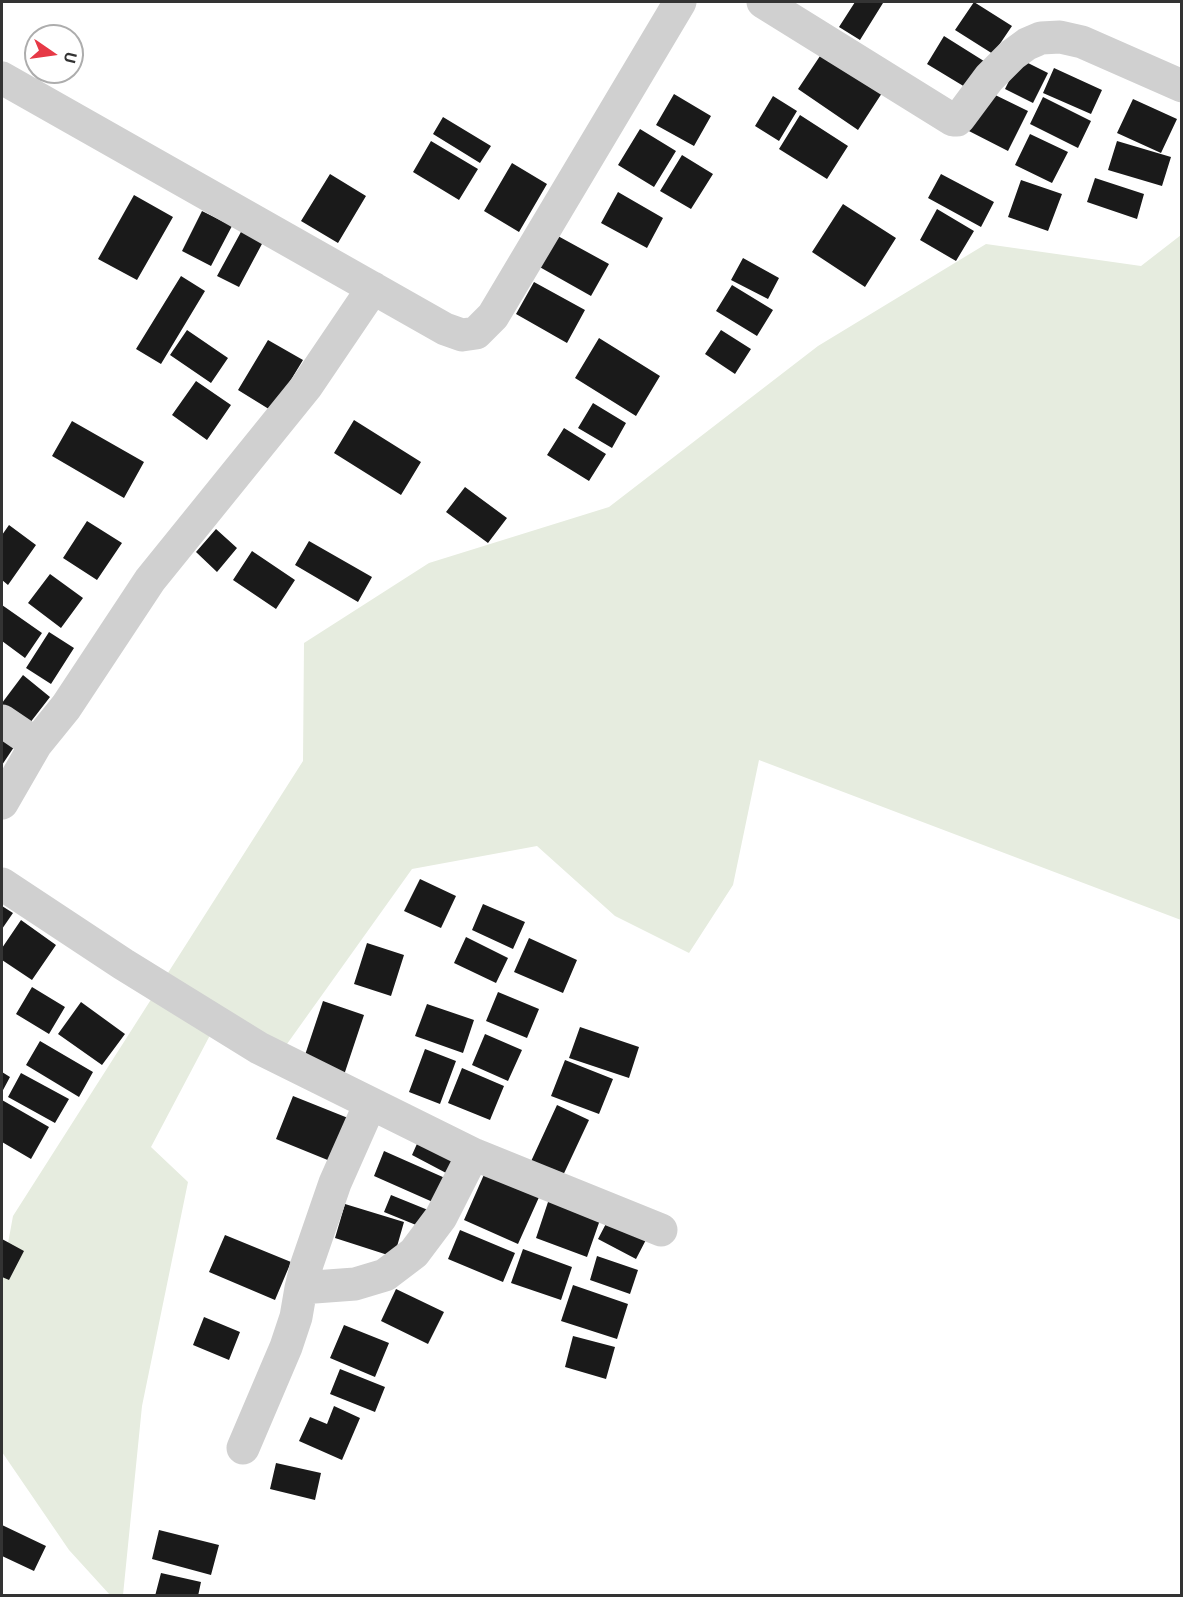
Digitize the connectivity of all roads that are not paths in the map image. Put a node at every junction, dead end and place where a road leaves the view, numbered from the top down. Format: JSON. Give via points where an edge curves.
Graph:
{"nodes":[{"id":1,"x":680,"y":2,"type":"edge"},
{"id":2,"x":764,"y":2,"type":"edge"},
{"id":3,"x":2,"y":78,"type":"edge"},
{"id":4,"x":1182,"y":86,"type":"edge"},
{"id":5,"x":373,"y":288,"type":"junction"},
{"id":6,"x":2,"y":721,"type":"edge"},
{"id":7,"x":36,"y":744,"type":"junction"},
{"id":8,"x":2,"y":803,"type":"edge"},
{"id":9,"x":2,"y":884,"type":"edge"},
{"id":10,"x":370,"y":1104,"type":"junction"},
{"id":11,"x":473,"y":1154,"type":"junction"},
{"id":12,"x":661,"y":1230,"type":"dead end"},
{"id":13,"x":301,"y":1288,"type":"junction"},
{"id":14,"x":243,"y":1448,"type":"dead end"}],
"edges":[{"from":1,"to":5,"type":"street","via":[[493,316],[482,328],[462,335],[445,329]]},
{"from":2,"to":4,"type":"street","via":[[952,120],[960,117],[1012,55],[1041,38],[1082,42]]},
{"from":3,"to":5,"type":"street"},
{"from":5,"to":7,"type":"street","via":[[306,387],[150,580],[66,707]]},
{"from":6,"to":7,"type":"street"},
{"from":7,"to":8,"type":"street"},
{"from":9,"to":10,"type":"street","via":[[259,1048]]},
{"from":10,"to":11,"type":"street"},
{"from":10,"to":13,"type":"street","via":[[335,1184]]},
{"from":11,"to":12,"type":"street"},
{"from":11,"to":13,"type":"street","via":[[441,1217],[414,1252],[385,1275],[355,1284]]},
{"from":13,"to":14,"type":"street","via":[[296,1317]]}]}
